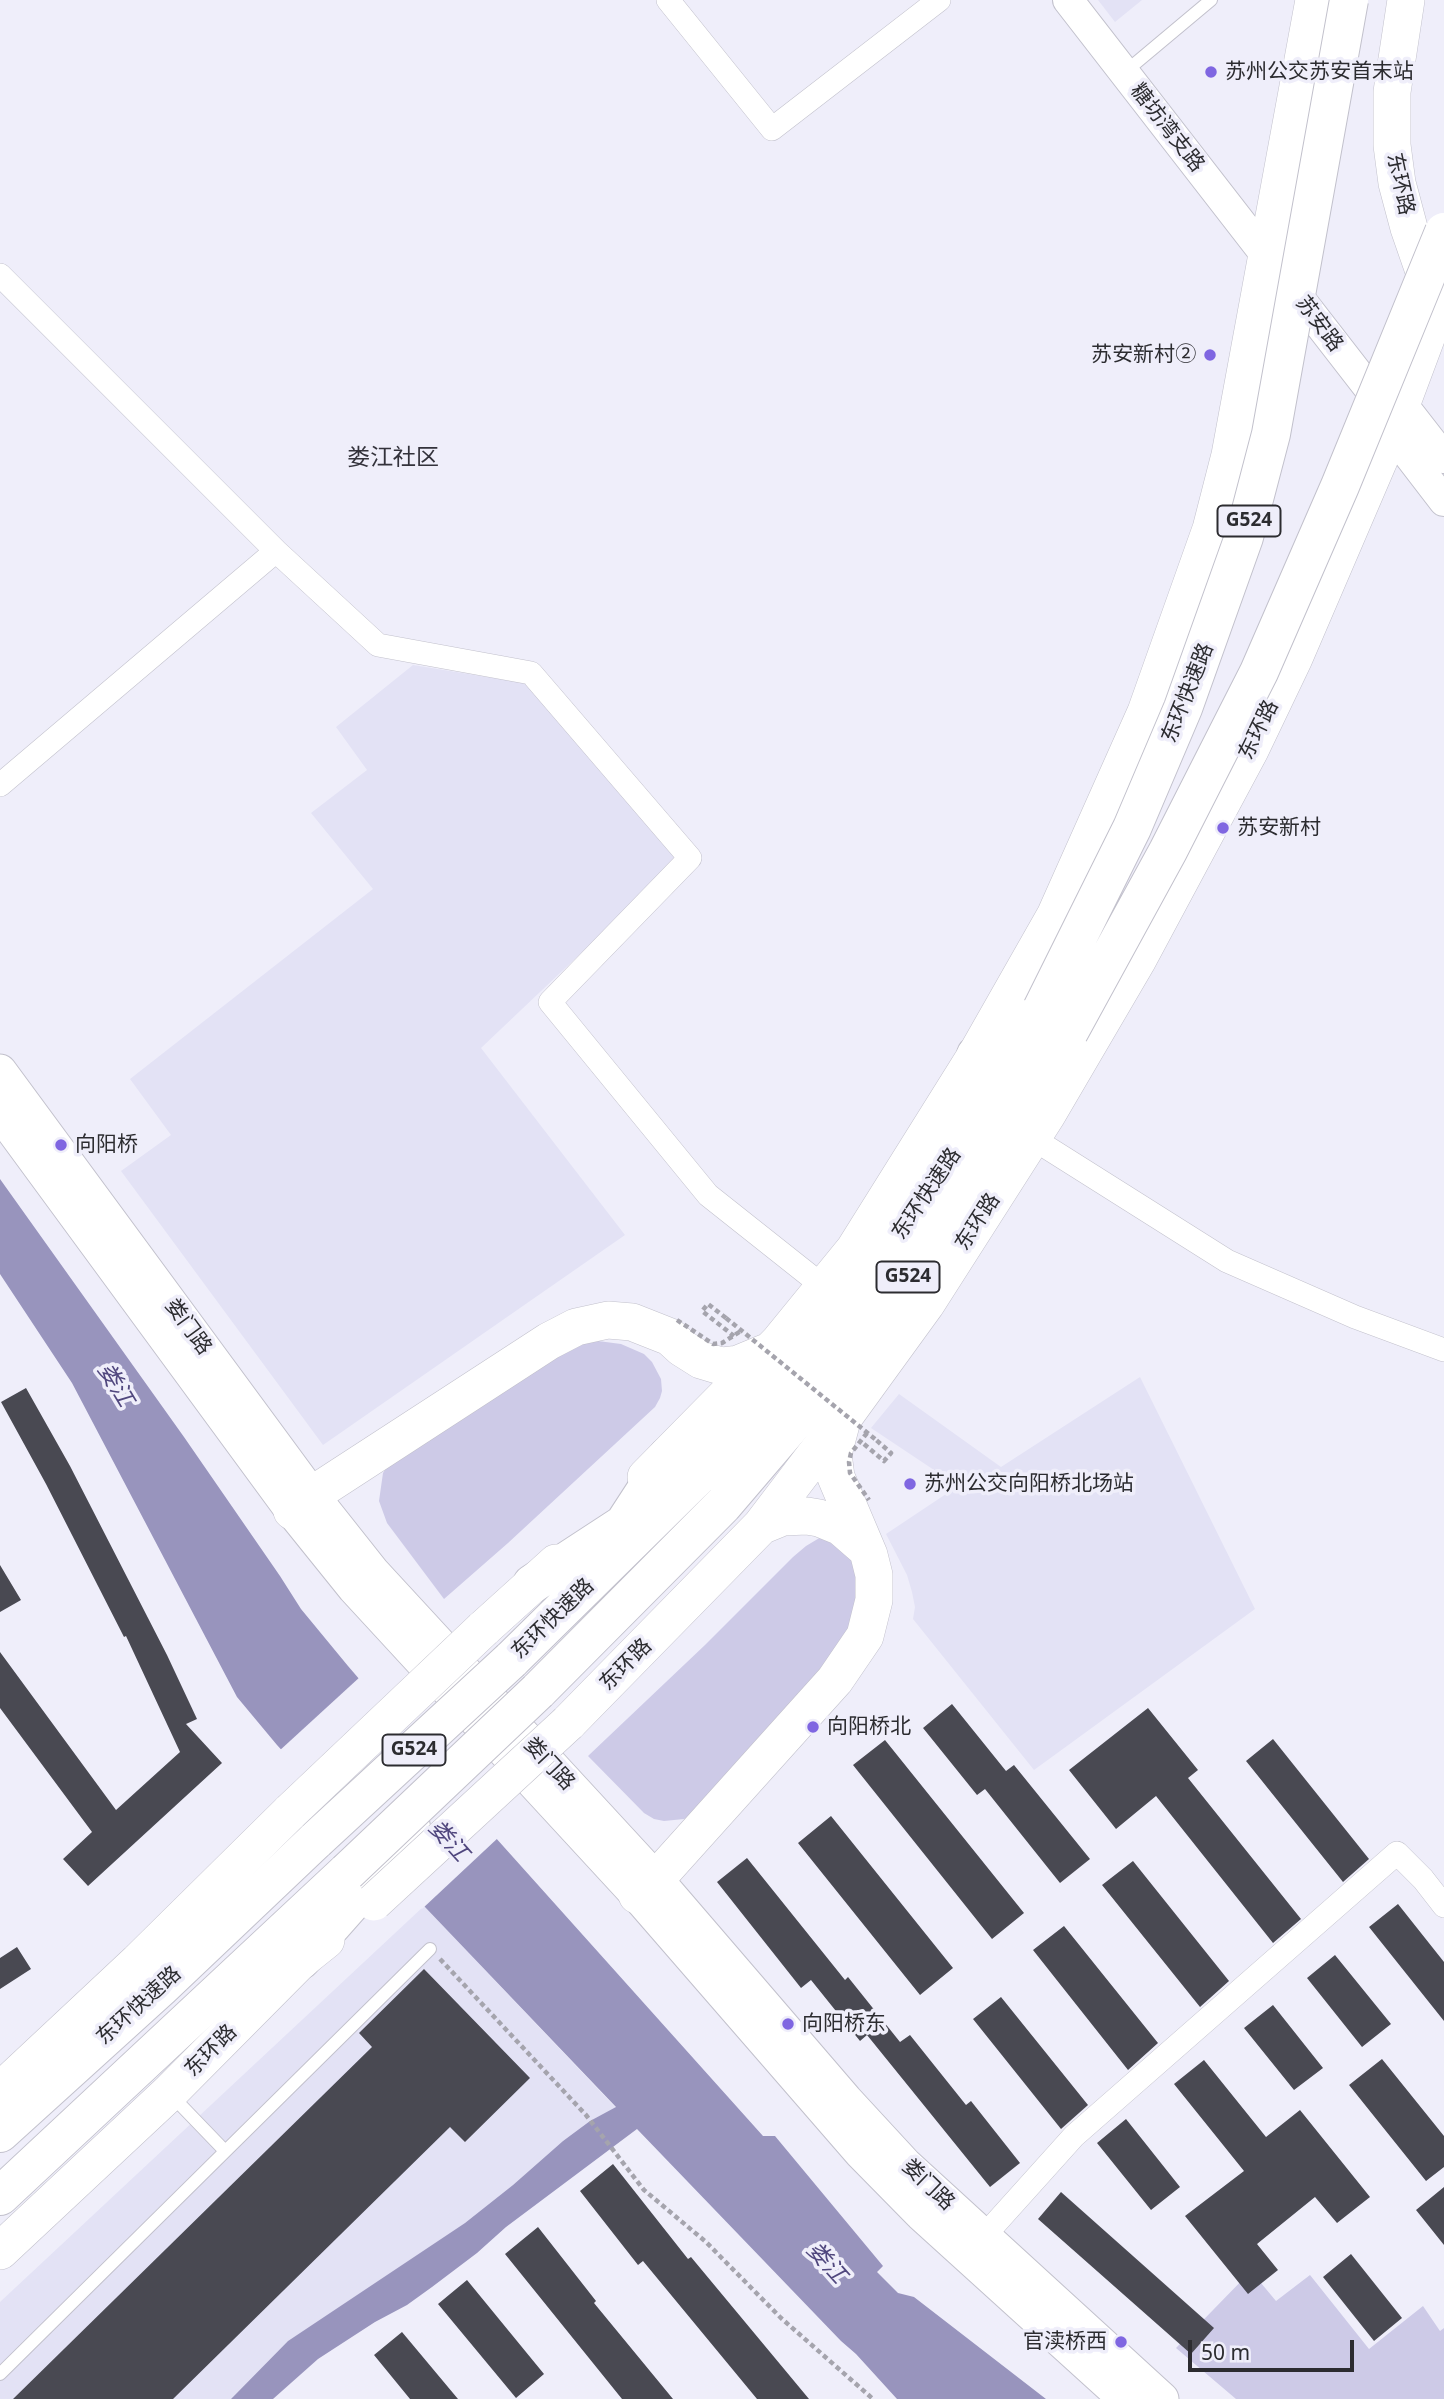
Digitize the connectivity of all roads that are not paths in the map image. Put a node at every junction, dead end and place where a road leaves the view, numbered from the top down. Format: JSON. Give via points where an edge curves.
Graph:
{"nodes":[{"id":1,"x":668,"y":0,"type":"edge"},
{"id":2,"x":939,"y":0,"type":"edge"},
{"id":3,"x":1068,"y":0,"type":"edge"},
{"id":4,"x":1211,"y":0,"type":"edge"},
{"id":5,"x":1314,"y":0,"type":"edge"},
{"id":6,"x":1349,"y":0,"type":"edge"},
{"id":7,"x":1406,"y":0,"type":"edge"},
{"id":8,"x":1124,"y":73,"type":"junction"},
{"id":9,"x":1444,"y":232,"type":"edge"},
{"id":10,"x":1267,"y":255,"type":"junction"},
{"id":11,"x":0,"y":275,"type":"edge"},
{"id":12,"x":1388,"y":410,"type":"junction"},
{"id":13,"x":1444,"y":458,"type":"edge"},
{"id":14,"x":1444,"y":501,"type":"edge"},
{"id":15,"x":276,"y":551,"type":"junction"},
{"id":16,"x":0,"y":785,"type":"edge"},
{"id":17,"x":1056,"y":1020,"type":"junction"},
{"id":18,"x":976,"y":1055,"type":"junction"},
{"id":19,"x":0,"y":1071,"type":"edge"},
{"id":20,"x":0,"y":1113,"type":"edge"},
{"id":21,"x":972,"y":1127,"type":"junction"},
{"id":22,"x":1032,"y":1138,"type":"junction"},
{"id":23,"x":824,"y":1287,"type":"junction"},
{"id":24,"x":679,"y":1334,"type":"junction"},
{"id":25,"x":779,"y":1342,"type":"junction"},
{"id":26,"x":1444,"y":1350,"type":"edge"},
{"id":27,"x":856,"y":1425,"type":"junction"},
{"id":28,"x":683,"y":1465,"type":"junction"},
{"id":29,"x":302,"y":1503,"type":"junction"},
{"id":30,"x":624,"y":1524,"type":"junction"},
{"id":31,"x":761,"y":1526,"type":"junction"},
{"id":32,"x":867,"y":1551,"type":"junction"},
{"id":33,"x":533,"y":1584,"type":"junction"},
{"id":34,"x":582,"y":1590,"type":"junction"},
{"id":35,"x":646,"y":1887,"type":"junction"},
{"id":36,"x":361,"y":1888,"type":"junction"},
{"id":37,"x":1444,"y":1906,"type":"edge"},
{"id":38,"x":430,"y":1949,"type":"road end"},
{"id":39,"x":301,"y":1960,"type":"joint"},
{"id":40,"x":169,"y":2093,"type":"junction"},
{"id":41,"x":17,"y":2096,"type":"edge"},
{"id":42,"x":0,"y":2126,"type":"edge"},
{"id":43,"x":0,"y":2133,"type":"edge"},
{"id":44,"x":225,"y":2151,"type":"junction"},
{"id":45,"x":0,"y":2196,"type":"edge"},
{"id":46,"x":975,"y":2246,"type":"junction"},
{"id":47,"x":0,"y":2250,"type":"edge"},
{"id":48,"x":0,"y":2374,"type":"edge"},
{"id":49,"x":1125,"y":2399,"type":"edge"},
{"id":50,"x":1163,"y":2399,"type":"edge"}],
"edges":[{"from":1,"to":2,"type":"street","via":[[772,129]]},
{"from":3,"to":8,"type":"street","name":"糖坊湾支路"},
{"from":4,"to":8,"type":"lane"},
{"from":5,"to":10,"type":"main road"},
{"from":6,"to":17,"type":"highway","name":"东环快速路","number":"G524","bridge":true,"via":[[1271,434],[1244,537],[1183,708]]},
{"from":7,"to":12,"type":"main road","name":"东环路","via":[[1393,82],[1392,145],[1400,195],[1435,310]]},
{"from":8,"to":10,"type":"street","name":"糖坊湾支路"},
{"from":9,"to":17,"type":"highway","name":"东环快速路","number":"G524","bridge":true,"via":[[1259,672],[1168,851]]},
{"from":10,"to":12,"type":"street","name":"苏安路"},
{"from":10,"to":18,"type":"main road","via":[[1230,455],[1211,529],[1176,631],[1146,712],[1055,916]]},
{"from":11,"to":15,"type":"street"},
{"from":12,"to":13,"type":"street","name":"苏安路"},
{"from":12,"to":14,"type":"street","name":"苏安路"},
{"from":12,"to":22,"type":"main road","name":"东环路","via":[[1294,658],[1250,750],[1137,961]]},
{"from":15,"to":16,"type":"street"},
{"from":15,"to":23,"type":"street","via":[[378,645],[531,673],[690,858],[550,1002],[708,1195]]},
{"from":17,"to":18,"type":"highway"},
{"from":17,"to":21,"type":"highway","name":"东环快速路","number":"G524"},
{"from":17,"to":36,"type":"highway","name":"东环快速路","number":"G524","bridge":true,"via":[[999,1146],[877,1318],[800,1415],[723,1505],[457,1767]]},
{"from":18,"to":21,"type":"highway"},
{"from":18,"to":23,"type":"main road","via":[[854,1250]]},
{"from":19,"to":29,"type":"main road","name":"娄门路"},
{"from":20,"to":29,"type":"main road","name":"娄门路"},
{"from":21,"to":28,"type":"highway","name":"东环快速路","number":"G524","via":[[908,1224],[783,1380]]},
{"from":22,"to":26,"type":"street","via":[[1227,1261]]},
{"from":22,"to":27,"type":"main road","name":"东环路","via":[[926,1304]]},
{"from":23,"to":25,"type":"main road"},
{"from":24,"to":25,"type":"main road","via":[[709,1363],[729,1366],[753,1359]]},
{"from":24,"to":28,"type":"main road","via":[[694,1395]]},
{"from":24,"to":29,"type":"main road","via":[[608,1320],[576,1327]]},
{"from":25,"to":28,"type":"main road"},
{"from":27,"to":31,"type":"main road","name":"东环路"},
{"from":27,"to":32,"type":"main road","via":[[834,1446],[834,1464]]},
{"from":28,"to":30,"type":"highway"},
{"from":28,"to":33,"type":"main road"},
{"from":28,"to":34,"type":"highway","name":"东环快速路","number":"G524"},
{"from":29,"to":35,"type":"main road","name":"娄门路","via":[[369,1605]]},
{"from":30,"to":33,"type":"highway"},
{"from":30,"to":34,"type":"highway"},
{"from":31,"to":32,"type":"main road","via":[[783,1517],[819,1518],[841,1527]]},
{"from":31,"to":36,"type":"main road","name":"东环路","bridge":true,"via":[[569,1723]]},
{"from":32,"to":35,"type":"main road","via":[[874,1600],[870,1623],[856,1652]]},
{"from":33,"to":41,"type":"main road","bridge":true,"via":[[290,1811],[138,1962]]},
{"from":34,"to":41,"type":"highway","name":"东环快速路","number":"G524","bridge":true,"via":[[160,1988]]},
{"from":35,"to":46,"type":"main road","name":"娄门路","via":[[861,2153],[921,2214]]},
{"from":36,"to":39,"type":"highway"},
{"from":36,"to":45,"type":"highway","name":"东环快速路","number":"G524"},
{"from":37,"to":46,"type":"street","via":[[1397,1853],[1074,2136]]},
{"from":38,"to":44,"type":"lane"},
{"from":39,"to":40,"type":"main road","name":"东环路"},
{"from":40,"to":44,"type":"lane"},
{"from":40,"to":47,"type":"main road","name":"东环路"},
{"from":41,"to":42,"type":"highway"},
{"from":41,"to":43,"type":"highway","name":"东环快速路","number":"G524"},
{"from":44,"to":48,"type":"lane"},
{"from":46,"to":49,"type":"main road","name":"娄门路"},
{"from":46,"to":50,"type":"main road","name":"娄门路"}]}
